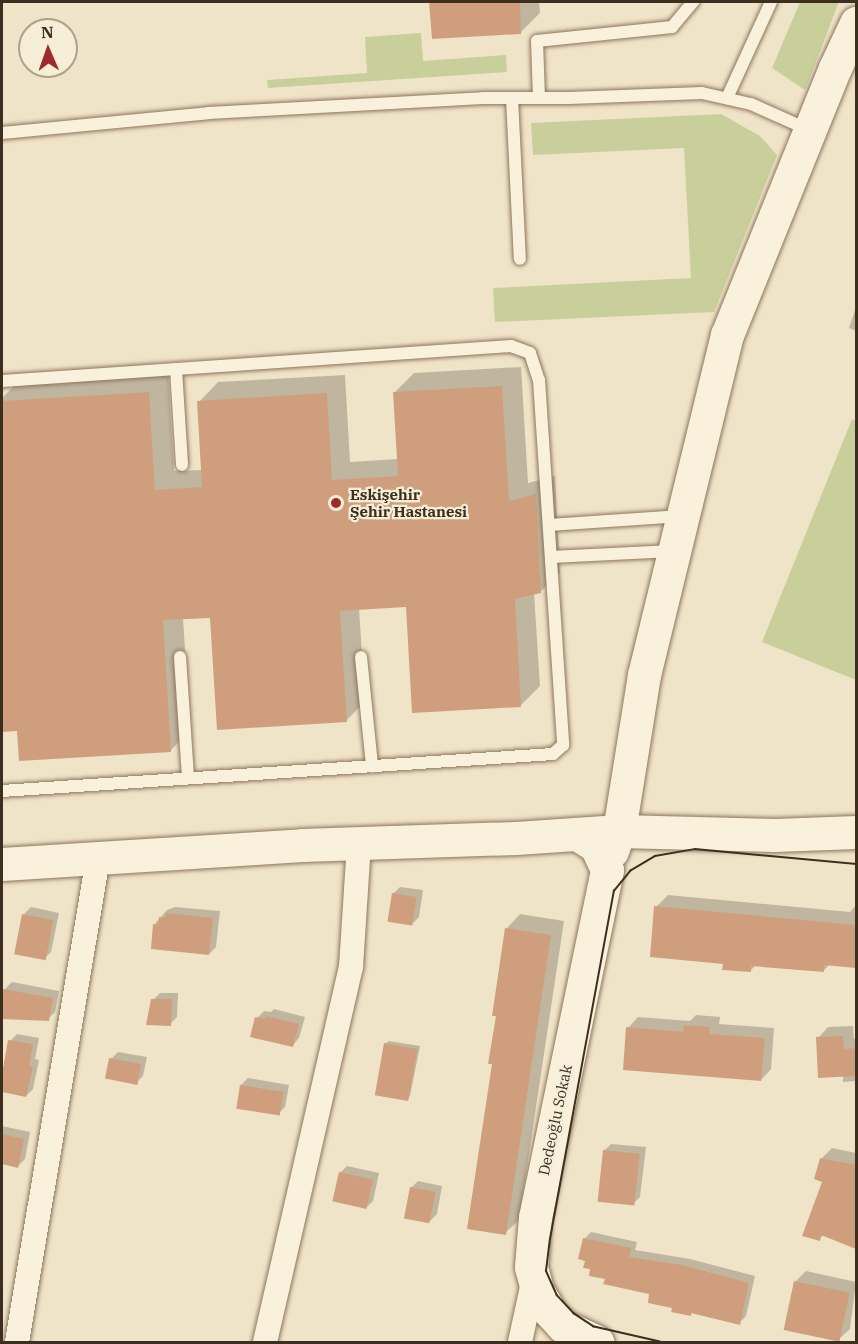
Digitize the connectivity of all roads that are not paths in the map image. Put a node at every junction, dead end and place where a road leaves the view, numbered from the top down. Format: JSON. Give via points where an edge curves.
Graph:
{"nodes":[{"id":1,"x":693,"y":2,"type":"edge"},
{"id":2,"x":771,"y":2,"type":"edge"},
{"id":3,"x":856,"y":23,"type":"edge"},
{"id":4,"x":512,"y":98,"type":"junction"},
{"id":5,"x":539,"y":98,"type":"junction"},
{"id":6,"x":727,"y":98,"type":"junction"},
{"id":7,"x":810,"y":130,"type":"junction"},
{"id":8,"x":2,"y":133,"type":"edge"},
{"id":9,"x":520,"y":259,"type":"dead end"},
{"id":10,"x":176,"y":369,"type":"junction"},
{"id":11,"x":2,"y":381,"type":"edge"},
{"id":12,"x":182,"y":465,"type":"dead end"},
{"id":13,"x":683,"y":516,"type":"junction"},
{"id":14,"x":549,"y":525,"type":"junction"},
{"id":15,"x":675,"y":551,"type":"junction"},
{"id":16,"x":551,"y":556,"type":"junction"},
{"id":17,"x":180,"y":657,"type":"dead end"},
{"id":18,"x":361,"y":657,"type":"dead end"},
{"id":19,"x":372,"y":766,"type":"junction"},
{"id":20,"x":188,"y":778,"type":"junction"},
{"id":21,"x":2,"y":790,"type":"edge"},
{"id":22,"x":618,"y":831,"type":"junction"},
{"id":23,"x":856,"y":832,"type":"edge"},
{"id":24,"x":577,"y":834,"type":"junction"},
{"id":25,"x":359,"y":843,"type":"junction"},
{"id":26,"x":98,"y":858,"type":"junction"},
{"id":27,"x":2,"y":864,"type":"edge"},
{"id":28,"x":607,"y":870,"type":"junction"},
{"id":29,"x":534,"y":1278,"type":"junction"},
{"id":30,"x":17,"y":1342,"type":"edge"},
{"id":31,"x":265,"y":1342,"type":"edge"},
{"id":32,"x":520,"y":1342,"type":"edge"},
{"id":33,"x":597,"y":1342,"type":"edge"}],
"edges":[{"from":1,"to":5,"type":"lane","via":[[672,27],[537,41]]},
{"from":2,"to":6,"type":"lane"},
{"from":3,"to":7,"type":"street","name":"Dedeoğlu Sokak"},
{"from":4,"to":5,"type":"lane"},
{"from":4,"to":8,"type":"lane","via":[[208,113]]},
{"from":4,"to":9,"type":"lane"},
{"from":5,"to":6,"type":"lane","via":[[702,93]]},
{"from":6,"to":7,"type":"lane","via":[[751,104]]},
{"from":7,"to":13,"type":"street","name":"Dedeoğlu Sokak","via":[[727,335]]},
{"from":10,"to":11,"type":"lane"},
{"from":10,"to":12,"type":"lane"},
{"from":10,"to":14,"type":"lane","via":[[511,346],[530,353],[540,380]]},
{"from":13,"to":14,"type":"lane"},
{"from":13,"to":15,"type":"street","name":"Dedeoğlu Sokak"},
{"from":14,"to":16,"type":"lane"},
{"from":15,"to":16,"type":"lane"},
{"from":15,"to":22,"type":"street","name":"Dedeoğlu Sokak","via":[[644,675]]},
{"from":16,"to":19,"type":"lane","via":[[563,745],[553,754]]},
{"from":17,"to":20,"type":"lane"},
{"from":18,"to":19,"type":"lane"},
{"from":19,"to":20,"type":"lane"},
{"from":20,"to":21,"type":"lane"},
{"from":22,"to":23,"type":"street","via":[[775,835]]},
{"from":22,"to":24,"type":"street"},
{"from":22,"to":28,"type":"street","name":"Dedeoğlu Sokak"},
{"from":24,"to":25,"type":"street"},
{"from":24,"to":28,"type":"street","via":[[596,846]]},
{"from":25,"to":26,"type":"street"},
{"from":25,"to":31,"type":"street","via":[[351,967]]},
{"from":26,"to":27,"type":"street"},
{"from":26,"to":30,"type":"street"},
{"from":28,"to":29,"type":"street","name":"Dedeoğlu Sokak","via":[[535,1217],[531,1267]]},
{"from":29,"to":32,"type":"street"},
{"from":29,"to":33,"type":"street","name":"Dedeoğlu Sokak","via":[[537,1290],[556,1319]]}]}
